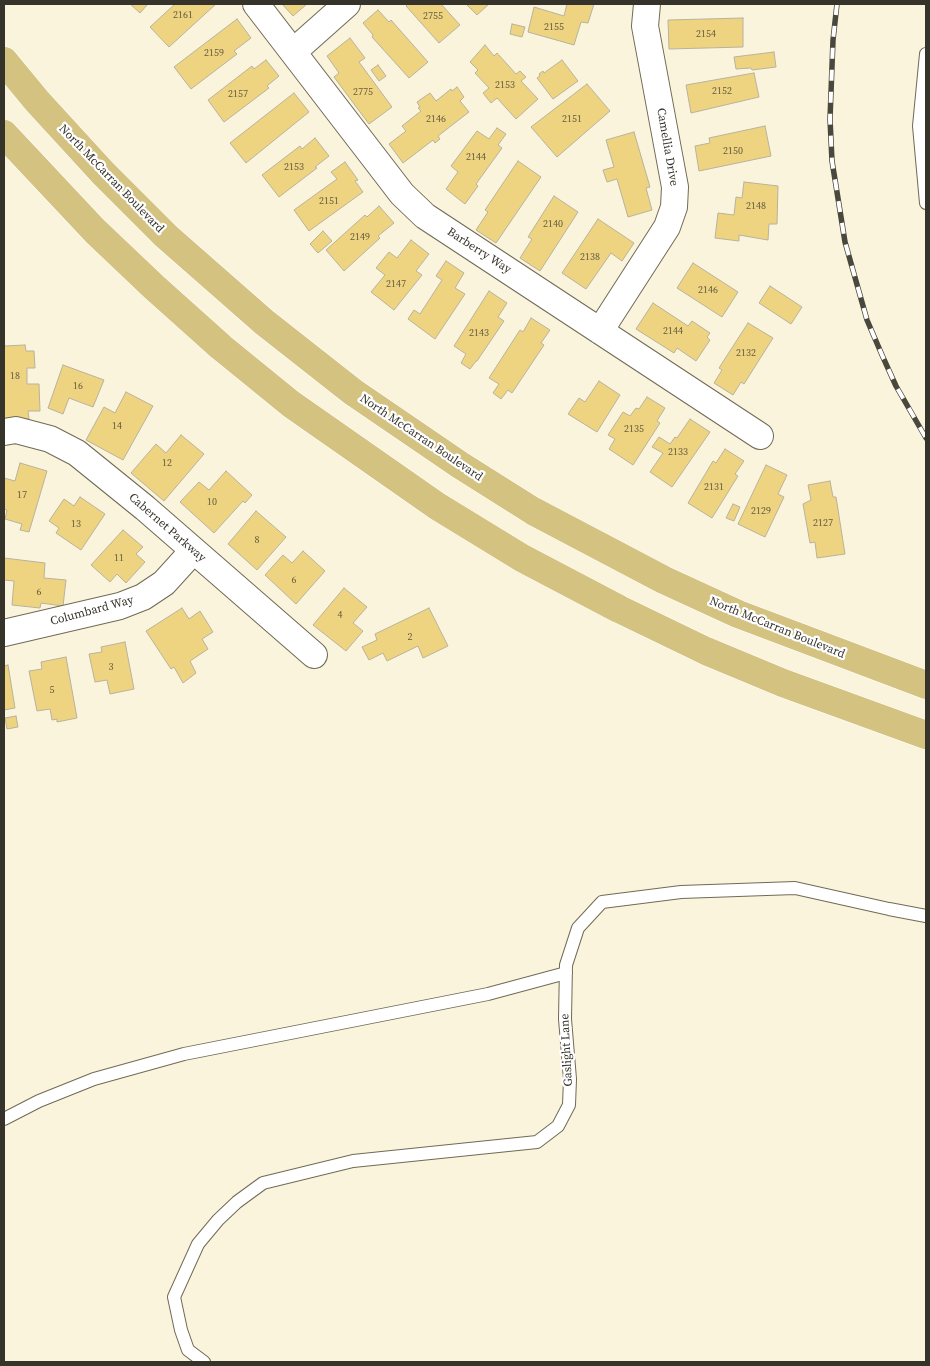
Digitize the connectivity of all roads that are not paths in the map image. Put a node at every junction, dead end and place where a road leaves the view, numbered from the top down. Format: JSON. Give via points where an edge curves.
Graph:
{"nodes":[{"id":1,"x":256,"y":4,"type":"edge"},
{"id":2,"x":347,"y":4,"type":"edge"},
{"id":3,"x":648,"y":4,"type":"edge"},
{"id":4,"x":293,"y":52,"type":"junction"},
{"id":5,"x":926,"y":54,"type":"edge"},
{"id":6,"x":4,"y":61,"type":"edge"},
{"id":7,"x":4,"y":134,"type":"edge"},
{"id":8,"x":926,"y":203,"type":"edge"},
{"id":9,"x":600,"y":331,"type":"junction"},
{"id":10,"x":4,"y":432,"type":"edge"},
{"id":11,"x":760,"y":436,"type":"dead end"},
{"id":12,"x":193,"y":551,"type":"junction"},
{"id":13,"x":4,"y":633,"type":"edge"},
{"id":14,"x":314,"y":655,"type":"dead end"},
{"id":15,"x":926,"y":685,"type":"edge"},
{"id":16,"x":926,"y":735,"type":"edge"},
{"id":17,"x":926,"y":916,"type":"edge"},
{"id":18,"x":566,"y":973,"type":"junction"},
{"id":19,"x":4,"y":1118,"type":"edge"},
{"id":20,"x":204,"y":1362,"type":"edge"}],
"edges":[{"from":1,"to":4,"type":"street","name":"Barberry Way"},
{"from":2,"to":4,"type":"street"},
{"from":3,"to":9,"type":"street","name":"Camellia Drive","via":[[645,26],[675,187],[674,207],[667,227]]},
{"from":4,"to":9,"type":"street","name":"Barberry Way","via":[[402,194],[425,216]]},
{"from":5,"to":8,"type":"lane","via":[[919,126]]},
{"from":6,"to":15,"type":"main road","name":"North McCarran Boulevard","via":[[103,173],[166,236],[264,322],[353,392],[460,465],[533,511],[664,580],[738,614]]},
{"from":7,"to":16,"type":"main road","via":[[95,231],[221,347],[291,404],[437,506],[522,558],[706,651]]},
{"from":9,"to":11,"type":"street","name":"Barberry Way"},
{"from":10,"to":12,"type":"street","name":"Cabernet Parkway","via":[[16,430],[50,439],[77,453]]},
{"from":12,"to":13,"type":"street","name":"Columbard Way","via":[[164,583],[143,597],[120,606]]},
{"from":12,"to":14,"type":"street","name":"Cabernet Parkway"},
{"from":17,"to":18,"type":"lane","name":"Gaslight Lane","via":[[795,888],[681,892],[602,902],[578,928]]},
{"from":18,"to":19,"type":"lane","via":[[488,994],[184,1054],[94,1079]]},
{"from":18,"to":20,"type":"lane","name":"Gaslight Lane","via":[[569,1105],[558,1126],[537,1142],[353,1161],[263,1182],[230,1208],[198,1244],[174,1297],[188,1350]]}]}
